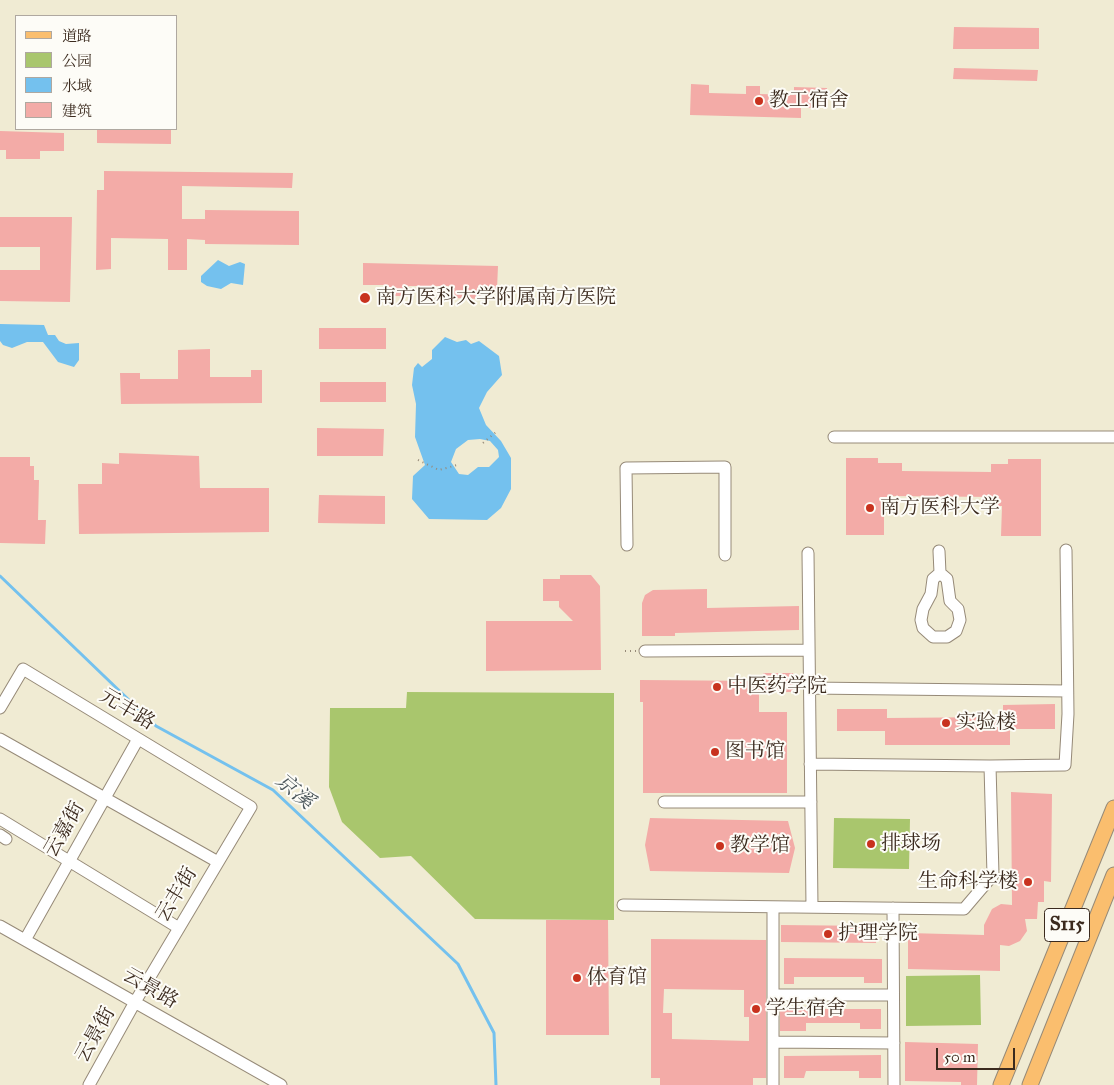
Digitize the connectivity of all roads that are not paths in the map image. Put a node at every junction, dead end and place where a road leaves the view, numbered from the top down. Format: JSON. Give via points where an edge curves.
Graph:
{"nodes":[{"id":1,"x":834,"y":437,"type":"dead end"},
{"id":2,"x":1114,"y":437,"type":"edge"},
{"id":3,"x":627,"y":546,"type":"dead end"},
{"id":4,"x":1066,"y":550,"type":"dead end"},
{"id":5,"x":939,"y":551,"type":"dead end"},
{"id":6,"x":808,"y":553,"type":"dead end"},
{"id":7,"x":725,"y":555,"type":"dead end"},
{"id":8,"x":940,"y":573,"type":"junction"},
{"id":9,"x":809,"y":650,"type":"junction"},
{"id":10,"x":645,"y":651,"type":"dead end"},
{"id":11,"x":810,"y":688,"type":"junction"},
{"id":12,"x":1067,"y":691,"type":"junction"},
{"id":13,"x":0,"y":708,"type":"edge"},
{"id":14,"x":0,"y":739,"type":"edge"},
{"id":15,"x":138,"y":739,"type":"junction"},
{"id":16,"x":810,"y":764,"type":"junction"},
{"id":17,"x":990,"y":766,"type":"junction"},
{"id":18,"x":105,"y":798,"type":"junction"},
{"id":19,"x":664,"y":802,"type":"dead end"},
{"id":20,"x":811,"y":802,"type":"junction"},
{"id":21,"x":250,"y":807,"type":"joint"},
{"id":22,"x":1114,"y":808,"type":"edge"},
{"id":23,"x":0,"y":819,"type":"edge"},
{"id":24,"x":70,"y":861,"type":"junction"},
{"id":25,"x":218,"y":862,"type":"junction"},
{"id":26,"x":1114,"y":875,"type":"edge"},
{"id":27,"x":624,"y":905,"type":"dead end"},
{"id":28,"x":773,"y":907,"type":"junction"},
{"id":29,"x":812,"y":907,"type":"junction"},
{"id":30,"x":893,"y":908,"type":"junction"},
{"id":31,"x":0,"y":926,"type":"edge"},
{"id":32,"x":179,"y":928,"type":"junction"},
{"id":33,"x":24,"y":940,"type":"junction"},
{"id":34,"x":773,"y":995,"type":"junction"},
{"id":35,"x":894,"y":995,"type":"junction"},
{"id":36,"x":135,"y":1002,"type":"junction"},
{"id":37,"x":1019,"y":1040,"type":"junction"},
{"id":38,"x":773,"y":1042,"type":"junction"},
{"id":39,"x":894,"y":1043,"type":"junction"},
{"id":40,"x":1044,"y":1050,"type":"junction"},
{"id":41,"x":89,"y":1085,"type":"edge"},
{"id":42,"x":280,"y":1085,"type":"edge"},
{"id":43,"x":773,"y":1085,"type":"edge"},
{"id":44,"x":894,"y":1085,"type":"edge"},
{"id":45,"x":1001,"y":1085,"type":"edge"},
{"id":46,"x":1030,"y":1085,"type":"edge"}],
"edges":[{"from":1,"to":2,"type":"street"},
{"from":3,"to":7,"type":"street","via":[[626,468],[725,467]]},
{"from":4,"to":12,"type":"street"},
{"from":5,"to":8,"type":"street"},
{"from":6,"to":9,"type":"street"},
{"from":8,"to":8,"type":"street","via":[[933,579],[921,620],[923,628],[933,636],[947,637],[956,631],[960,620],[958,610],[950,601],[947,579]]},
{"from":9,"to":10,"type":"street"},
{"from":9,"to":11,"type":"street"},
{"from":11,"to":12,"type":"street"},
{"from":11,"to":16,"type":"street"},
{"from":12,"to":17,"type":"street","via":[[1065,765]]},
{"from":13,"to":15,"type":"street","name":"元丰路","via":[[23,669]]},
{"from":14,"to":18,"type":"street"},
{"from":15,"to":18,"type":"street","name":"云嘉街"},
{"from":15,"to":21,"type":"street","name":"元丰路"},
{"from":16,"to":17,"type":"street"},
{"from":16,"to":20,"type":"street"},
{"from":17,"to":30,"type":"street","via":[[993,875],[964,909]]},
{"from":18,"to":24,"type":"street","name":"云嘉街"},
{"from":18,"to":25,"type":"street"},
{"from":19,"to":20,"type":"street"},
{"from":20,"to":29,"type":"street"},
{"from":21,"to":25,"type":"street","name":"云丰街"},
{"from":22,"to":37,"type":"main road","number":"S115"},
{"from":23,"to":24,"type":"street"},
{"from":24,"to":32,"type":"street"},
{"from":24,"to":33,"type":"street","name":"云嘉街"},
{"from":25,"to":32,"type":"street","name":"云丰街"},
{"from":26,"to":40,"type":"main road","number":"S115"},
{"from":27,"to":28,"type":"street"},
{"from":28,"to":29,"type":"street"},
{"from":28,"to":34,"type":"street"},
{"from":29,"to":30,"type":"street"},
{"from":30,"to":35,"type":"street"},
{"from":31,"to":33,"type":"street","name":"云景路"},
{"from":32,"to":36,"type":"street","name":"云丰街"},
{"from":33,"to":36,"type":"street","name":"云景路"},
{"from":34,"to":35,"type":"street"},
{"from":34,"to":38,"type":"street"},
{"from":35,"to":39,"type":"street"},
{"from":36,"to":41,"type":"street","name":"云景街"},
{"from":36,"to":42,"type":"street","name":"云景路"},
{"from":37,"to":40,"type":"main road"},
{"from":37,"to":45,"type":"main road","number":"S115"},
{"from":38,"to":39,"type":"street"},
{"from":38,"to":43,"type":"street"},
{"from":39,"to":44,"type":"street"},
{"from":40,"to":46,"type":"main road","number":"S115"}]}
